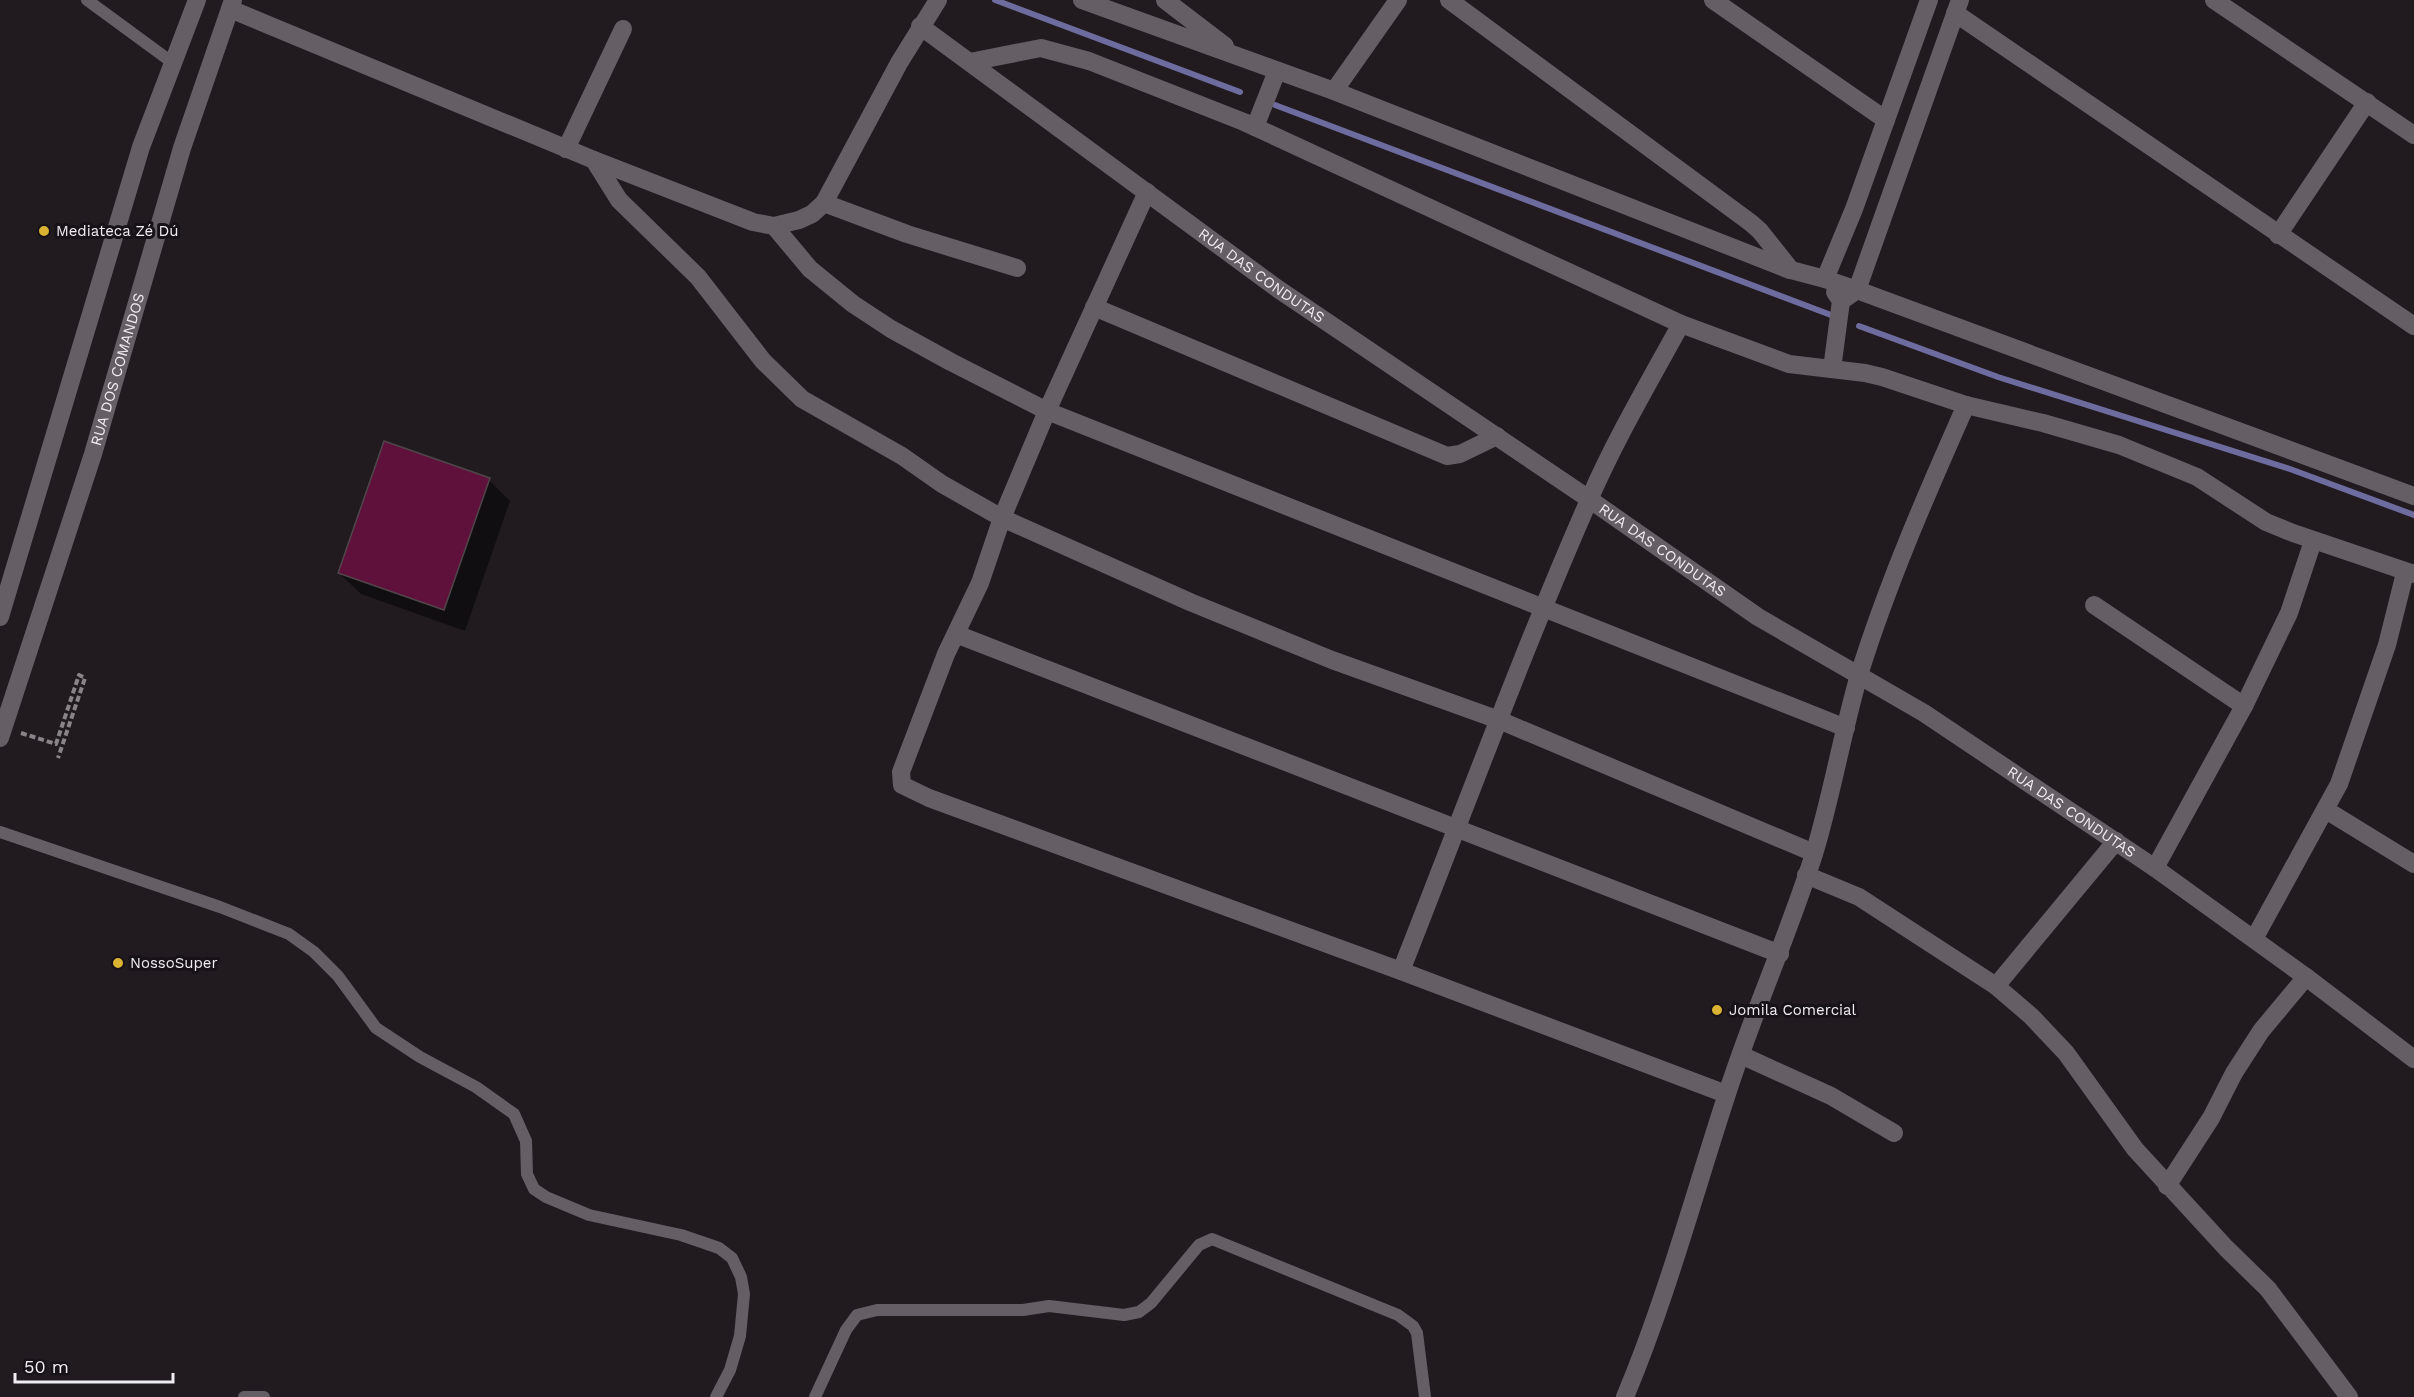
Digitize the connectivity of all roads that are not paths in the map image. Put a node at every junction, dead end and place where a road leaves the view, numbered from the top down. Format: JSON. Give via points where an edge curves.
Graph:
{"nodes":[{"id":1,"x":87,"y":0,"type":"edge"},
{"id":2,"x":197,"y":0,"type":"edge"},
{"id":3,"x":938,"y":0,"type":"edge"},
{"id":4,"x":1082,"y":0,"type":"edge"},
{"id":5,"x":1165,"y":0,"type":"edge"},
{"id":6,"x":1398,"y":0,"type":"edge"},
{"id":7,"x":1449,"y":0,"type":"edge"},
{"id":8,"x":1713,"y":0,"type":"edge"},
{"id":9,"x":1929,"y":0,"type":"edge"},
{"id":10,"x":2214,"y":0,"type":"edge"},
{"id":11,"x":232,"y":4,"type":"edge"},
{"id":12,"x":1958,"y":7,"type":"edge"},
{"id":13,"x":920,"y":26,"type":"junction"},
{"id":14,"x":623,"y":28,"type":"dead end"},
{"id":15,"x":1240,"y":57,"type":"junction"},
{"id":16,"x":970,"y":62,"type":"junction"},
{"id":17,"x":173,"y":63,"type":"junction"},
{"id":18,"x":1277,"y":71,"type":"junction"},
{"id":19,"x":1334,"y":91,"type":"junction"},
{"id":20,"x":2367,"y":102,"type":"junction"},
{"id":21,"x":1886,"y":120,"type":"junction"},
{"id":22,"x":1255,"y":127,"type":"junction"},
{"id":23,"x":2414,"y":135,"type":"edge"},
{"id":24,"x":566,"y":149,"type":"junction"},
{"id":25,"x":594,"y":160,"type":"junction"},
{"id":26,"x":1147,"y":192,"type":"junction"},
{"id":27,"x":824,"y":203,"type":"junction"},
{"id":28,"x":774,"y":226,"type":"junction"},
{"id":29,"x":2278,"y":235,"type":"junction"},
{"id":30,"x":1017,"y":268,"type":"dead end"},
{"id":31,"x":1791,"y":270,"type":"junction"},
{"id":32,"x":1825,"y":279,"type":"junction"},
{"id":33,"x":1857,"y":290,"type":"junction"},
{"id":34,"x":1841,"y":301,"type":"junction"},
{"id":35,"x":1094,"y":307,"type":"junction"},
{"id":36,"x":1681,"y":324,"type":"junction"},
{"id":37,"x":2414,"y":326,"type":"edge"},
{"id":38,"x":1832,"y":369,"type":"junction"},
{"id":39,"x":1966,"y":405,"type":"junction"},
{"id":40,"x":1047,"y":411,"type":"junction"},
{"id":41,"x":1497,"y":436,"type":"junction"},
{"id":42,"x":2414,"y":496,"type":"edge"},
{"id":43,"x":1589,"y":499,"type":"junction"},
{"id":44,"x":1002,"y":518,"type":"junction"},
{"id":45,"x":2313,"y":541,"type":"junction"},
{"id":46,"x":2410,"y":574,"type":"edge"},
{"id":47,"x":2094,"y":605,"type":"dead end"},
{"id":48,"x":1545,"y":608,"type":"junction"},
{"id":49,"x":0,"y":617,"type":"edge"},
{"id":50,"x":956,"y":634,"type":"junction"},
{"id":51,"x":1859,"y":675,"type":"junction"},
{"id":52,"x":2244,"y":706,"type":"junction"},
{"id":53,"x":1499,"y":720,"type":"junction"},
{"id":54,"x":1846,"y":728,"type":"junction"},
{"id":55,"x":6,"y":734,"type":"edge"},
{"id":56,"x":2326,"y":810,"type":"junction"},
{"id":57,"x":1455,"y":828,"type":"junction"},
{"id":58,"x":0,"y":832,"type":"edge"},
{"id":59,"x":2116,"y":842,"type":"junction"},
{"id":60,"x":1814,"y":853,"type":"junction"},
{"id":61,"x":2414,"y":864,"type":"edge"},
{"id":62,"x":2155,"y":868,"type":"junction"},
{"id":63,"x":1806,"y":875,"type":"junction"},
{"id":64,"x":2254,"y":939,"type":"junction"},
{"id":65,"x":1780,"y":954,"type":"junction"},
{"id":66,"x":1401,"y":971,"type":"junction"},
{"id":67,"x":2307,"y":977,"type":"junction"},
{"id":68,"x":1996,"y":986,"type":"junction"},
{"id":69,"x":1741,"y":1055,"type":"junction"},
{"id":70,"x":2414,"y":1059,"type":"edge"},
{"id":71,"x":1726,"y":1095,"type":"junction"},
{"id":72,"x":1894,"y":1132,"type":"dead end"},
{"id":73,"x":2167,"y":1186,"type":"junction"},
{"id":74,"x":244,"y":1397,"type":"edge"},
{"id":75,"x":264,"y":1397,"type":"edge"},
{"id":76,"x":717,"y":1397,"type":"edge"},
{"id":77,"x":815,"y":1397,"type":"edge"},
{"id":78,"x":1425,"y":1397,"type":"edge"},
{"id":79,"x":1625,"y":1397,"type":"edge"},
{"id":80,"x":2349,"y":1397,"type":"edge"}],
"edges":[{"from":1,"to":17,"type":"lane"},
{"from":2,"to":17,"type":"street"},
{"from":3,"to":13,"type":"street"},
{"from":4,"to":15,"type":"street"},
{"from":5,"to":15,"type":"street"},
{"from":6,"to":19,"type":"street"},
{"from":7,"to":31,"type":"street","via":[[1751,223]]},
{"from":8,"to":21,"type":"street"},
{"from":9,"to":21,"type":"street"},
{"from":10,"to":20,"type":"street"},
{"from":11,"to":24,"type":"street"},
{"from":11,"to":55,"type":"street","name":"RUA DOS COMANDOS","via":[[182,148]]},
{"from":12,"to":29,"type":"street"},
{"from":12,"to":33,"type":"street"},
{"from":13,"to":16,"type":"street","name":"RUA DAS CONDUTAS"},
{"from":13,"to":27,"type":"street"},
{"from":14,"to":24,"type":"street"},
{"from":15,"to":18,"type":"street"},
{"from":16,"to":22,"type":"street","via":[[1041,48],[1089,61]]},
{"from":16,"to":26,"type":"street","name":"RUA DAS CONDUTAS"},
{"from":17,"to":49,"type":"street","via":[[141,147]]},
{"from":18,"to":19,"type":"street"},
{"from":18,"to":22,"type":"street"},
{"from":19,"to":31,"type":"street"},
{"from":20,"to":23,"type":"street"},
{"from":20,"to":29,"type":"street"},
{"from":21,"to":32,"type":"street"},
{"from":22,"to":36,"type":"street"},
{"from":24,"to":25,"type":"street"},
{"from":25,"to":28,"type":"street","via":[[728,213]]},
{"from":25,"to":44,"type":"street","via":[[619,200],[698,277],[763,361],[802,399]]},
{"from":26,"to":35,"type":"street"},
{"from":26,"to":41,"type":"street","name":"RUA DAS CONDUTAS","via":[[1278,289]]},
{"from":27,"to":28,"type":"street","via":[[812,214]]},
{"from":27,"to":30,"type":"street"},
{"from":28,"to":40,"type":"street","via":[[810,269],[853,304],[891,329]]},
{"from":29,"to":37,"type":"street"},
{"from":31,"to":32,"type":"street"},
{"from":32,"to":33,"type":"street"},
{"from":32,"to":34,"type":"street"},
{"from":33,"to":34,"type":"street"},
{"from":33,"to":42,"type":"street"},
{"from":34,"to":38,"type":"street"},
{"from":35,"to":40,"type":"street"},
{"from":35,"to":41,"type":"street","via":[[1447,456]]},
{"from":36,"to":38,"type":"street","via":[[1789,364]]},
{"from":36,"to":43,"type":"street"},
{"from":38,"to":39,"type":"street","via":[[1882,377]]},
{"from":39,"to":45,"type":"street","via":[[2119,445],[2197,477],[2266,522]]},
{"from":39,"to":51,"type":"street","via":[[1893,576]]},
{"from":40,"to":44,"type":"street"},
{"from":40,"to":48,"type":"street"},
{"from":41,"to":43,"type":"street","name":"RUA DAS CONDUTAS"},
{"from":43,"to":48,"type":"street"},
{"from":43,"to":51,"type":"street","name":"RUA DAS CONDUTAS","via":[[1758,617]]},
{"from":44,"to":50,"type":"street","via":[[980,583]]},
{"from":44,"to":53,"type":"street","via":[[1310,651]]},
{"from":45,"to":46,"type":"street"},
{"from":45,"to":52,"type":"street","via":[[2289,613]]},
{"from":46,"to":56,"type":"street","via":[[2363,717]]},
{"from":47,"to":52,"type":"street"},
{"from":48,"to":53,"type":"street"},
{"from":48,"to":54,"type":"street"},
{"from":50,"to":57,"type":"street"},
{"from":50,"to":66,"type":"street","via":[[901,772],[902,785],[928,798]]},
{"from":51,"to":54,"type":"street"},
{"from":51,"to":59,"type":"street","name":"RUA DAS CONDUTAS","via":[[1924,712]]},
{"from":52,"to":62,"type":"street"},
{"from":53,"to":57,"type":"street"},
{"from":53,"to":60,"type":"street"},
{"from":54,"to":60,"type":"street"},
{"from":56,"to":61,"type":"street"},
{"from":56,"to":64,"type":"street"},
{"from":57,"to":65,"type":"street"},
{"from":57,"to":66,"type":"street"},
{"from":58,"to":76,"type":"lane","via":[[289,934],[338,976],[376,1028],[514,1114],[526,1141],[527,1174],[534,1189],[589,1215],[681,1235],[719,1248],[732,1258],[744,1294],[740,1336]]},
{"from":59,"to":62,"type":"street","name":"RUA DAS CONDUTAS"},
{"from":59,"to":68,"type":"street"},
{"from":60,"to":63,"type":"street"},
{"from":62,"to":64,"type":"street","name":"RUA DAS CONDUTAS"},
{"from":63,"to":65,"type":"street"},
{"from":63,"to":68,"type":"street","via":[[1859,897]]},
{"from":64,"to":67,"type":"street","name":"RUA DAS CONDUTAS"},
{"from":65,"to":69,"type":"street"},
{"from":66,"to":71,"type":"street"},
{"from":67,"to":70,"type":"street","name":"RUA DAS CONDUTAS"},
{"from":67,"to":73,"type":"street","via":[[2261,1031]]},
{"from":68,"to":73,"type":"street","via":[[2066,1053],[2135,1149]]},
{"from":69,"to":71,"type":"street"},
{"from":69,"to":72,"type":"street","via":[[1831,1096]]},
{"from":71,"to":79,"type":"street","via":[[1651,1336]]},
{"from":73,"to":80,"type":"street","via":[[2268,1289]]},
{"from":74,"to":75,"type":"lane"},
{"from":77,"to":78,"type":"lane","via":[[857,1315],[877,1310],[1023,1310],[1049,1306],[1124,1315],[1139,1312],[1199,1245],[1212,1239],[1406,1320],[1417,1334]]}]}
